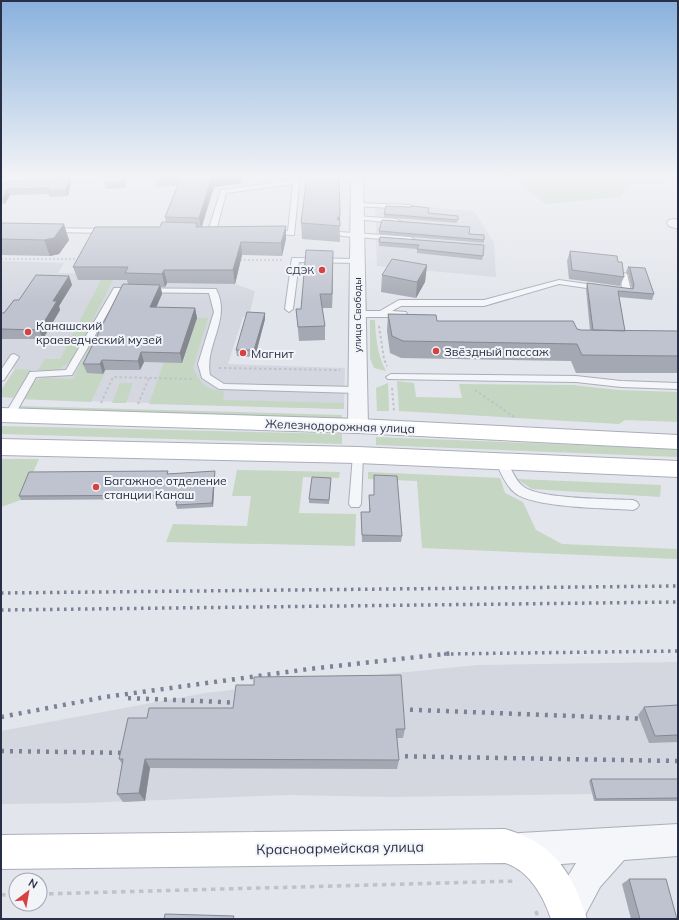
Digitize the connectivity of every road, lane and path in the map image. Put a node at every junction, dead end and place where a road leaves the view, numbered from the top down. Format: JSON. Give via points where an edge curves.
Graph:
{"nodes":[{"id":1,"x":218,"y":218,"type":"edge"},
{"id":2,"x":293,"y":218,"type":"edge"},
{"id":3,"x":355,"y":218,"type":"edge"},
{"id":4,"x":385,"y":218,"type":"edge"},
{"id":5,"x":402,"y":222,"type":"edge"},
{"id":6,"x":47,"y":230,"type":"edge"},
{"id":7,"x":117,"y":231,"type":"edge"},
{"id":8,"x":204,"y":231,"type":"edge"},
{"id":9,"x":268,"y":232,"type":"edge"},
{"id":10,"x":291,"y":233,"type":"junction"},
{"id":11,"x":300,"y":233,"type":"edge"},
{"id":12,"x":350,"y":234,"type":"junction"},
{"id":13,"x":420,"y":240,"type":"edge"},
{"id":14,"x":1,"y":259,"type":"edge"},
{"id":15,"x":88,"y":259,"type":"edge"},
{"id":16,"x":240,"y":260,"type":"edge"},
{"id":17,"x":295,"y":260,"type":"junction"},
{"id":18,"x":357,"y":261,"type":"junction"},
{"id":19,"x":623,"y":274,"type":"edge"},
{"id":20,"x":289,"y":309,"type":"dead end"},
{"id":21,"x":357,"y":314,"type":"junction"},
{"id":22,"x":380,"y":314,"type":"junction"},
{"id":23,"x":413,"y":314,"type":"edge"},
{"id":24,"x":14,"y":357,"type":"dead end"},
{"id":25,"x":203,"y":368,"type":"junction"},
{"id":26,"x":343,"y":370,"type":"dead end"},
{"id":27,"x":391,"y":377,"type":"junction"},
{"id":28,"x":1,"y":378,"type":"edge"},
{"id":29,"x":149,"y":378,"type":"junction"},
{"id":30,"x":458,"y":378,"type":"junction"},
{"id":31,"x":210,"y":379,"type":"junction"},
{"id":32,"x":678,"y":386,"type":"edge"},
{"id":33,"x":357,"y":390,"type":"junction"},
{"id":34,"x":100,"y":405,"type":"dead end"},
{"id":35,"x":137,"y":406,"type":"dead end"},
{"id":36,"x":5,"y":416,"type":"edge"},
{"id":37,"x":395,"y":416,"type":"dead end"},
{"id":38,"x":516,"y":418,"type":"dead end"},
{"id":39,"x":358,"y":426,"type":"junction"},
{"id":40,"x":678,"y":442,"type":"edge"},
{"id":41,"x":1,"y":447,"type":"edge"},
{"id":42,"x":358,"y":455,"type":"junction"},
{"id":43,"x":502,"y":462,"type":"junction"},
{"id":44,"x":678,"y":469,"type":"edge"},
{"id":45,"x":355,"y":504,"type":"dead end"},
{"id":46,"x":633,"y":505,"type":"dead end"},
{"id":47,"x":678,"y":840,"type":"edge"},
{"id":48,"x":617,"y":844,"type":"junction"},
{"id":49,"x":2,"y":857,"type":"edge"},
{"id":50,"x":521,"y":865,"type":"junction"},
{"id":51,"x":48,"y":894,"type":"edge"},
{"id":52,"x":535,"y":904,"type":"dead end"},
{"id":53,"x":558,"y":917,"type":"edge"}],
"edges":[{"from":1,"to":8,"type":"lane","via":[[216,232]]},
{"from":2,"to":10,"type":"lane"},
{"from":3,"to":12,"type":"street","name":"улица Свободы"},
{"from":4,"to":5,"type":"lane"},
{"from":6,"to":7,"type":"lane"},
{"from":9,"to":10,"type":"lane"},
{"from":10,"to":11,"type":"lane"},
{"from":12,"to":13,"type":"lane"},
{"from":12,"to":18,"type":"street","name":"улица Свободы"},
{"from":14,"to":15,"type":"path"},
{"from":16,"to":17,"type":"path"},
{"from":17,"to":18,"type":"lane"},
{"from":17,"to":20,"type":"lane"},
{"from":18,"to":21,"type":"street","name":"улица Свободы"},
{"from":19,"to":22,"type":"lane","via":[[627,291],[559,282],[484,303],[399,303]]},
{"from":21,"to":22,"type":"lane"},
{"from":21,"to":33,"type":"street","name":"улица Свободы"},
{"from":22,"to":23,"type":"lane"},
{"from":22,"to":27,"type":"path","via":[[384,359]]},
{"from":24,"to":28,"type":"lane"},
{"from":25,"to":26,"type":"path"},
{"from":25,"to":31,"type":"lane","via":[[205,376]]},
{"from":25,"to":36,"type":"lane","via":[[218,312],[213,291],[116,290],[68,373],[33,374]]},
{"from":27,"to":30,"type":"lane"},
{"from":27,"to":37,"type":"path"},
{"from":29,"to":31,"type":"path"},
{"from":29,"to":34,"type":"path","via":[[113,377]]},
{"from":29,"to":35,"type":"path"},
{"from":30,"to":32,"type":"lane","via":[[576,379]]},
{"from":30,"to":38,"type":"path"},
{"from":31,"to":33,"type":"lane","via":[[222,387]]},
{"from":33,"to":39,"type":"street","name":"улица Свободы"},
{"from":36,"to":39,"type":"main road","name":"Железнодорожная улица"},
{"from":39,"to":40,"type":"main road","name":"Железнодорожная улица"},
{"from":39,"to":42,"type":"main road","name":"улица Свободы"},
{"from":41,"to":42,"type":"main road"},
{"from":42,"to":43,"type":"main road"},
{"from":42,"to":45,"type":"lane"},
{"from":43,"to":44,"type":"main road"},
{"from":43,"to":46,"type":"lane","via":[[519,490],[536,498]]},
{"from":47,"to":48,"type":"street","name":"Красноармейская улица"},
{"from":48,"to":50,"type":"street","name":"Красноармейская улица"},
{"from":48,"to":53,"type":"street","via":[[598,860]]},
{"from":49,"to":50,"type":"main road","name":"Красноармейская улица","via":[[505,846]]},
{"from":50,"to":51,"type":"path"},
{"from":50,"to":53,"type":"main road","via":[[537,862],[551,878],[561,896]]},
{"from":52,"to":53,"type":"path"}]}
